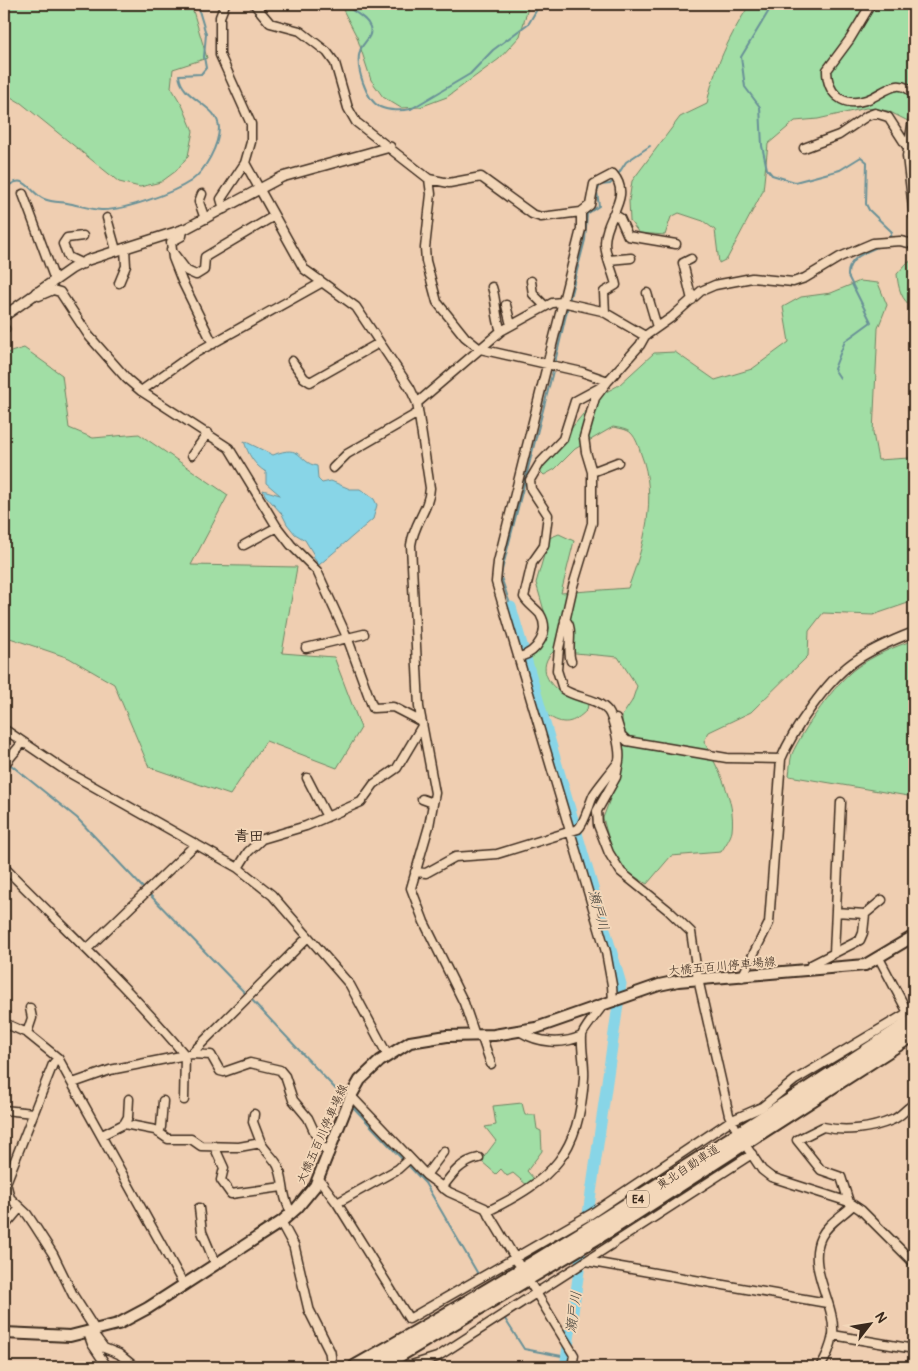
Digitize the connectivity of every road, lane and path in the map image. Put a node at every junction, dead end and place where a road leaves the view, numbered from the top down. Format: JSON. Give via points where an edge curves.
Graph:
{"nodes":[{"id":1,"x":224,"y":4,"type":"edge"},
{"id":2,"x":254,"y":4,"type":"edge"},
{"id":3,"x":870,"y":4,"type":"edge"},
{"id":4,"x":914,"y":95,"type":"edge"},
{"id":5,"x":914,"y":114,"type":"edge"},
{"id":6,"x":913,"y":133,"type":"edge"},
{"id":7,"x":390,"y":147,"type":"junction"},
{"id":8,"x":804,"y":148,"type":"dead end"},
{"id":9,"x":908,"y":148,"type":"junction"},
{"id":10,"x":245,"y":163,"type":"junction"},
{"id":11,"x":429,"y":179,"type":"junction"},
{"id":12,"x":259,"y":189,"type":"junction"},
{"id":13,"x":23,"y":194,"type":"dead end"},
{"id":14,"x":202,"y":194,"type":"dead end"},
{"id":15,"x":224,"y":209,"type":"junction"},
{"id":16,"x":580,"y":212,"type":"junction"},
{"id":17,"x":613,"y":214,"type":"junction"},
{"id":18,"x":274,"y":216,"type":"junction"},
{"id":19,"x":914,"y":217,"type":"edge"},
{"id":20,"x":107,"y":218,"type":"dead end"},
{"id":21,"x":205,"y":219,"type":"junction"},
{"id":22,"x":183,"y":230,"type":"junction"},
{"id":23,"x":84,"y":236,"type":"dead end"},
{"id":24,"x":676,"y":244,"type":"dead end"},
{"id":25,"x":914,"y":244,"type":"edge"},
{"id":26,"x":121,"y":249,"type":"junction"},
{"id":27,"x":171,"y":250,"type":"junction"},
{"id":28,"x":631,"y":258,"type":"dead end"},
{"id":29,"x":691,"y":259,"type":"dead end"},
{"id":30,"x":609,"y":260,"type":"junction"},
{"id":31,"x":82,"y":264,"type":"junction"},
{"id":32,"x":55,"y":280,"type":"junction"},
{"id":33,"x":531,"y":281,"type":"dead end"},
{"id":34,"x":119,"y":283,"type":"dead end"},
{"id":35,"x":321,"y":283,"type":"junction"},
{"id":36,"x":492,"y":287,"type":"dead end"},
{"id":37,"x":36,"y":292,"type":"junction"},
{"id":38,"x":647,"y":293,"type":"dead end"},
{"id":39,"x":692,"y":300,"type":"junction"},
{"id":40,"x":567,"y":303,"type":"junction"},
{"id":41,"x":506,"y":305,"type":"dead end"},
{"id":42,"x":545,"y":306,"type":"junction"},
{"id":43,"x":605,"y":313,"type":"junction"},
{"id":44,"x":4,"y":316,"type":"edge"},
{"id":45,"x":511,"y":325,"type":"junction"},
{"id":46,"x":657,"y":327,"type":"junction"},
{"id":47,"x":501,"y":331,"type":"junction"},
{"id":48,"x":645,"y":336,"type":"junction"},
{"id":49,"x":379,"y":343,"type":"junction"},
{"id":50,"x":213,"y":344,"type":"junction"},
{"id":51,"x":480,"y":349,"type":"junction"},
{"id":52,"x":292,"y":361,"type":"dead end"},
{"id":53,"x":551,"y":365,"type":"junction"},
{"id":54,"x":606,"y":384,"type":"junction"},
{"id":55,"x":141,"y":391,"type":"junction"},
{"id":56,"x":417,"y":403,"type":"junction"},
{"id":57,"x":418,"y":413,"type":"junction"},
{"id":58,"x":208,"y":433,"type":"junction"},
{"id":59,"x":192,"y":455,"type":"dead end"},
{"id":60,"x":618,"y":462,"type":"dead end"},
{"id":61,"x":333,"y":468,"type":"dead end"},
{"id":62,"x":592,"y":472,"type":"junction"},
{"id":63,"x":277,"y":527,"type":"junction"},
{"id":64,"x":244,"y":545,"type":"dead end"},
{"id":65,"x":565,"y":620,"type":"junction"},
{"id":66,"x":914,"y":632,"type":"edge"},
{"id":67,"x":364,"y":634,"type":"dead end"},
{"id":68,"x":347,"y":637,"type":"junction"},
{"id":69,"x":306,"y":648,"type":"dead end"},
{"id":70,"x":520,"y":657,"type":"junction"},
{"id":71,"x":571,"y":661,"type":"dead end"},
{"id":72,"x":612,"y":720,"type":"junction"},
{"id":73,"x":422,"y":724,"type":"junction"},
{"id":74,"x":4,"y":729,"type":"edge"},
{"id":75,"x":23,"y":742,"type":"junction"},
{"id":76,"x":781,"y":759,"type":"junction"},
{"id":77,"x":619,"y":761,"type":"junction"},
{"id":78,"x":4,"y":765,"type":"edge"},
{"id":79,"x":307,"y":778,"type":"dead end"},
{"id":80,"x":422,"y":798,"type":"dead end"},
{"id":81,"x":432,"y":802,"type":"junction"},
{"id":82,"x":841,"y":802,"type":"dead end"},
{"id":83,"x":327,"y":817,"type":"junction"},
{"id":84,"x":574,"y":830,"type":"junction"},
{"id":85,"x":196,"y":844,"type":"junction"},
{"id":86,"x":238,"y":868,"type":"junction"},
{"id":87,"x":5,"y":871,"type":"edge"},
{"id":88,"x":415,"y":872,"type":"junction"},
{"id":89,"x":882,"y":900,"type":"dead end"},
{"id":90,"x":836,"y":912,"type":"junction"},
{"id":91,"x":865,"y":914,"type":"junction"},
{"id":92,"x":914,"y":936,"type":"edge"},
{"id":93,"x":308,"y":937,"type":"junction"},
{"id":94,"x":88,"y":948,"type":"junction"},
{"id":95,"x":834,"y":953,"type":"junction"},
{"id":96,"x":879,"y":958,"type":"junction"},
{"id":97,"x":808,"y":971,"type":"junction"},
{"id":98,"x":742,"y":977,"type":"junction"},
{"id":99,"x":698,"y":979,"type":"junction"},
{"id":100,"x":613,"y":1001,"type":"junction"},
{"id":101,"x":914,"y":1003,"type":"edge"},
{"id":102,"x":30,"y":1008,"type":"dead end"},
{"id":103,"x":910,"y":1016,"type":"edge"},
{"id":104,"x":4,"y":1024,"type":"edge"},
{"id":105,"x":521,"y":1032,"type":"junction"},
{"id":106,"x":27,"y":1033,"type":"junction"},
{"id":107,"x":914,"y":1034,"type":"edge"},
{"id":108,"x":478,"y":1035,"type":"junction"},
{"id":109,"x":582,"y":1036,"type":"junction"},
{"id":110,"x":188,"y":1055,"type":"junction"},
{"id":111,"x":388,"y":1056,"type":"junction"},
{"id":112,"x":58,"y":1058,"type":"junction"},
{"id":113,"x":491,"y":1064,"type":"dead end"},
{"id":114,"x":73,"y":1082,"type":"junction"},
{"id":115,"x":129,"y":1099,"type":"dead end"},
{"id":116,"x":184,"y":1100,"type":"dead end"},
{"id":117,"x":349,"y":1100,"type":"junction"},
{"id":118,"x":163,"y":1101,"type":"dead end"},
{"id":119,"x":914,"y":1104,"type":"edge"},
{"id":120,"x":4,"y":1110,"type":"edge"},
{"id":121,"x":33,"y":1113,"type":"junction"},
{"id":122,"x":254,"y":1114,"type":"dead end"},
{"id":123,"x":124,"y":1124,"type":"junction"},
{"id":124,"x":733,"y":1124,"type":"junction"},
{"id":125,"x":159,"y":1133,"type":"junction"},
{"id":126,"x":102,"y":1135,"type":"junction"},
{"id":127,"x":261,"y":1143,"type":"junction"},
{"id":128,"x":214,"y":1146,"type":"junction"},
{"id":129,"x":444,"y":1151,"type":"dead end"},
{"id":130,"x":329,"y":1153,"type":"junction"},
{"id":131,"x":479,"y":1158,"type":"dead end"},
{"id":132,"x":406,"y":1161,"type":"junction"},
{"id":133,"x":426,"y":1175,"type":"junction"},
{"id":134,"x":319,"y":1178,"type":"junction"},
{"id":135,"x":282,"y":1187,"type":"junction"},
{"id":136,"x":442,"y":1188,"type":"junction"},
{"id":137,"x":337,"y":1203,"type":"junction"},
{"id":138,"x":851,"y":1203,"type":"junction"},
{"id":139,"x":20,"y":1208,"type":"junction"},
{"id":140,"x":199,"y":1208,"type":"dead end"},
{"id":141,"x":292,"y":1212,"type":"junction"},
{"id":142,"x":488,"y":1212,"type":"junction"},
{"id":143,"x":281,"y":1222,"type":"junction"},
{"id":144,"x":4,"y":1227,"type":"edge"},
{"id":145,"x":516,"y":1260,"type":"junction"},
{"id":146,"x":585,"y":1262,"type":"junction"},
{"id":147,"x":215,"y":1263,"type":"junction"},
{"id":148,"x":914,"y":1263,"type":"edge"},
{"id":149,"x":184,"y":1284,"type":"junction"},
{"id":150,"x":534,"y":1290,"type":"junction"},
{"id":151,"x":827,"y":1303,"type":"junction"},
{"id":152,"x":92,"y":1332,"type":"junction"},
{"id":153,"x":4,"y":1333,"type":"edge"},
{"id":154,"x":833,"y":1335,"type":"junction"},
{"id":155,"x":914,"y":1349,"type":"edge"},
{"id":156,"x":914,"y":1358,"type":"edge"},
{"id":157,"x":106,"y":1365,"type":"dead end"},
{"id":158,"x":330,"y":1366,"type":"edge"},
{"id":159,"x":135,"y":1367,"type":"edge"},
{"id":160,"x":356,"y":1367,"type":"edge"},
{"id":161,"x":378,"y":1367,"type":"edge"},
{"id":162,"x":405,"y":1367,"type":"edge"},
{"id":163,"x":572,"y":1367,"type":"edge"},
{"id":164,"x":820,"y":1367,"type":"edge"},
{"id":165,"x":911,"y":1367,"type":"edge"}],
"edges":[{"from":1,"to":10,"type":"street","via":[[220,17],[220,55],[251,124],[251,142]]},
{"from":2,"to":7,"type":"street","via":[[270,23],[300,32],[327,52],[335,63],[351,115]]},
{"from":3,"to":4,"type":"street","via":[[853,35],[827,70],[829,88],[842,99],[859,102],[893,86],[905,87]]},
{"from":5,"to":6,"type":"street"},
{"from":6,"to":9,"type":"street"},
{"from":7,"to":11,"type":"street"},
{"from":7,"to":12,"type":"street","via":[[282,176]]},
{"from":8,"to":9,"type":"street","via":[[839,135],[875,113],[888,117]]},
{"from":9,"to":19,"type":"street"},
{"from":10,"to":12,"type":"street"},
{"from":10,"to":15,"type":"street","via":[[221,199]]},
{"from":11,"to":16,"type":"street","via":[[450,183],[481,177],[537,216]]},
{"from":11,"to":51,"type":"street","via":[[431,194],[425,248],[434,294],[448,316]]},
{"from":12,"to":15,"type":"street"},
{"from":12,"to":18,"type":"street"},
{"from":13,"to":32,"type":"street"},
{"from":14,"to":21,"type":"street","via":[[199,202]]},
{"from":15,"to":21,"type":"street"},
{"from":16,"to":17,"type":"street","via":[[590,205],[594,184],[612,174],[621,195]]},
{"from":16,"to":40,"type":"street","via":[[581,229]]},
{"from":17,"to":24,"type":"street","via":[[620,218],[628,236]]},
{"from":17,"to":30,"type":"street","via":[[606,237]]},
{"from":18,"to":27,"type":"street","via":[[205,257],[204,270],[196,275],[187,272]]},
{"from":18,"to":35,"type":"street","via":[[304,269]]},
{"from":20,"to":26,"type":"street"},
{"from":21,"to":22,"type":"street"},
{"from":22,"to":26,"type":"street"},
{"from":22,"to":27,"type":"street","via":[[182,236],[171,242]]},
{"from":23,"to":31,"type":"street","via":[[67,238],[63,244],[68,257]]},
{"from":25,"to":39,"type":"street","via":[[900,241],[873,243],[799,280],[738,280],[707,288]]},
{"from":26,"to":31,"type":"street"},
{"from":26,"to":34,"type":"street","via":[[126,266]]},
{"from":27,"to":50,"type":"street","via":[[182,281]]},
{"from":28,"to":30,"type":"street"},
{"from":29,"to":39,"type":"street","via":[[683,263]]},
{"from":30,"to":43,"type":"street","via":[[616,285],[604,292]]},
{"from":31,"to":32,"type":"street"},
{"from":32,"to":37,"type":"street"},
{"from":33,"to":42,"type":"street","via":[[533,294]]},
{"from":35,"to":49,"type":"street","via":[[352,302]]},
{"from":35,"to":50,"type":"street"},
{"from":36,"to":47,"type":"street"},
{"from":37,"to":44,"type":"street"},
{"from":37,"to":55,"type":"street","via":[[39,296],[53,290],[60,292],[105,355]]},
{"from":38,"to":46,"type":"street"},
{"from":39,"to":46,"type":"street"},
{"from":40,"to":42,"type":"street"},
{"from":40,"to":43,"type":"street"},
{"from":40,"to":53,"type":"street"},
{"from":41,"to":45,"type":"street"},
{"from":42,"to":45,"type":"street"},
{"from":43,"to":48,"type":"street"},
{"from":45,"to":47,"type":"street"},
{"from":46,"to":48,"type":"street"},
{"from":47,"to":51,"type":"street"},
{"from":48,"to":54,"type":"street"},
{"from":49,"to":52,"type":"street","via":[[310,382]]},
{"from":49,"to":56,"type":"street"},
{"from":50,"to":55,"type":"street","via":[[190,356]]},
{"from":51,"to":53,"type":"street"},
{"from":51,"to":56,"type":"street"},
{"from":53,"to":54,"type":"street","via":[[602,378]]},
{"from":53,"to":70,"type":"street","via":[[496,572],[496,582]]},
{"from":54,"to":62,"type":"street","via":[[595,398],[584,437]]},
{"from":54,"to":70,"type":"street","via":[[575,401],[563,439],[540,463],[530,480],[530,490],[548,515],[544,546],[532,563],[524,597],[544,623],[541,641],[528,655]]},
{"from":55,"to":58,"type":"street"},
{"from":56,"to":57,"type":"street"},
{"from":57,"to":61,"type":"street","via":[[347,454]]},
{"from":57,"to":73,"type":"street","via":[[430,488],[428,503],[413,530],[411,545]]},
{"from":58,"to":59,"type":"street"},
{"from":58,"to":63,"type":"street","via":[[229,448]]},
{"from":60,"to":62,"type":"street"},
{"from":62,"to":65,"type":"street","via":[[592,523]]},
{"from":63,"to":64,"type":"street"},
{"from":63,"to":68,"type":"street","via":[[317,571]]},
{"from":65,"to":71,"type":"street","via":[[570,626],[568,648]]},
{"from":65,"to":72,"type":"street","via":[[556,670],[563,689],[601,705]]},
{"from":66,"to":76,"type":"street","via":[[861,657],[846,668],[795,731]]},
{"from":67,"to":68,"type":"street"},
{"from":68,"to":69,"type":"street"},
{"from":68,"to":73,"type":"street","via":[[372,708],[393,707]]},
{"from":70,"to":84,"type":"street"},
{"from":72,"to":76,"type":"street","via":[[616,719],[621,735],[627,741],[727,758]]},
{"from":72,"to":77,"type":"street"},
{"from":73,"to":81,"type":"street","via":[[435,793]]},
{"from":73,"to":83,"type":"street","via":[[391,774],[374,784],[358,804]]},
{"from":74,"to":75,"type":"street"},
{"from":75,"to":78,"type":"street"},
{"from":75,"to":85,"type":"street","via":[[66,771]]},
{"from":76,"to":98,"type":"street","via":[[769,922]]},
{"from":77,"to":84,"type":"street","via":[[595,794],[583,824]]},
{"from":77,"to":99,"type":"street","via":[[616,777],[597,812],[598,825],[608,852],[621,872],[691,932]]},
{"from":79,"to":83,"type":"street"},
{"from":80,"to":81,"type":"street"},
{"from":81,"to":88,"type":"street","via":[[429,826]]},
{"from":82,"to":90,"type":"street"},
{"from":83,"to":86,"type":"street","via":[[262,839]]},
{"from":84,"to":88,"type":"street","via":[[497,854],[455,857],[426,873]]},
{"from":84,"to":100,"type":"street","via":[[607,959]]},
{"from":85,"to":86,"type":"street"},
{"from":85,"to":94,"type":"street"},
{"from":86,"to":93,"type":"street","via":[[272,895]]},
{"from":87,"to":94,"type":"street"},
{"from":88,"to":108,"type":"street","via":[[411,888],[419,912]]},
{"from":89,"to":91,"type":"street"},
{"from":90,"to":91,"type":"street"},
{"from":90,"to":95,"type":"street"},
{"from":91,"to":95,"type":"street","via":[[860,940]]},
{"from":92,"to":96,"type":"main road","name":"大橋五百川停車場線"},
{"from":93,"to":110,"type":"street"},
{"from":93,"to":111,"type":"street","via":[[350,985]]},
{"from":94,"to":110,"type":"street"},
{"from":95,"to":97,"type":"street","via":[[811,965]]},
{"from":96,"to":97,"type":"main road","name":"大橋五百川停車場線","via":[[865,965]]},
{"from":96,"to":103,"type":"street"},
{"from":97,"to":98,"type":"main road","name":"大橋五百川停車場線"},
{"from":98,"to":99,"type":"main road","name":"大橋五百川停車場線"},
{"from":99,"to":100,"type":"main road","name":"大橋五百川停車場線","via":[[659,985]]},
{"from":99,"to":124,"type":"street"},
{"from":100,"to":105,"type":"main road","name":"大橋五百川停車場線"},
{"from":100,"to":109,"type":"street"},
{"from":101,"to":103,"type":"street"},
{"from":102,"to":106,"type":"street","via":[[32,1018]]},
{"from":103,"to":124,"type":"street","via":[[901,1017],[795,1080],[762,1107]]},
{"from":103,"to":160,"type":"highway","name":"東北自動車道","number":"E4","via":[[603,1221]]},
{"from":104,"to":106,"type":"street"},
{"from":105,"to":108,"type":"main road","name":"大橋五百川停車場線"},
{"from":105,"to":109,"type":"street","via":[[555,1042]]},
{"from":106,"to":112,"type":"street"},
{"from":107,"to":161,"type":"highway","name":"東北自動車道","number":"E4","via":[[601,1234]]},
{"from":108,"to":111,"type":"main road","name":"大橋五百川停車場線","via":[[410,1042]]},
{"from":108,"to":113,"type":"street"},
{"from":109,"to":142,"type":"street","via":[[582,1098],[566,1153],[537,1185]]},
{"from":110,"to":114,"type":"street","via":[[110,1070]]},
{"from":110,"to":116,"type":"street"},
{"from":110,"to":130,"type":"street","via":[[212,1055],[220,1071],[224,1072],[250,1063],[280,1070],[292,1100],[308,1118],[320,1144]]},
{"from":111,"to":117,"type":"main road","name":"大橋五百川停車場線","via":[[360,1080]]},
{"from":112,"to":114,"type":"street"},
{"from":112,"to":121,"type":"street"},
{"from":114,"to":126,"type":"street"},
{"from":115,"to":123,"type":"street","via":[[128,1117]]},
{"from":117,"to":130,"type":"main road","name":"大橋五百川停車場線"},
{"from":117,"to":132,"type":"street"},
{"from":118,"to":125,"type":"street"},
{"from":119,"to":138,"type":"street","via":[[892,1120],[852,1130],[823,1127],[798,1140],[821,1170],[841,1177]]},
{"from":120,"to":121,"type":"street"},
{"from":121,"to":139,"type":"street","via":[[6,1180],[10,1198]]},
{"from":122,"to":127,"type":"street","via":[[253,1122]]},
{"from":123,"to":125,"type":"street"},
{"from":123,"to":126,"type":"street"},
{"from":124,"to":145,"type":"street"},
{"from":125,"to":128,"type":"street","via":[[168,1139]]},
{"from":126,"to":149,"type":"street"},
{"from":127,"to":128,"type":"street","via":[[239,1147]]},
{"from":127,"to":135,"type":"street","via":[[278,1165]]},
{"from":128,"to":135,"type":"street","via":[[224,1168],[221,1180],[231,1194]]},
{"from":129,"to":133,"type":"street"},
{"from":130,"to":134,"type":"main road","name":"大橋五百川停車場線"},
{"from":131,"to":136,"type":"street","via":[[464,1164]]},
{"from":132,"to":133,"type":"street"},
{"from":132,"to":137,"type":"street"},
{"from":133,"to":136,"type":"street"},
{"from":134,"to":137,"type":"street"},
{"from":134,"to":141,"type":"main road","name":"大橋五百川停車場線"},
{"from":135,"to":141,"type":"street"},
{"from":136,"to":142,"type":"street","via":[[480,1205]]},
{"from":137,"to":145,"type":"street","via":[[409,1319]]},
{"from":138,"to":146,"type":"street","via":[[771,1177],[762,1170],[750,1151]]},
{"from":138,"to":148,"type":"street"},
{"from":138,"to":151,"type":"street","via":[[828,1226],[817,1247]]},
{"from":139,"to":144,"type":"street"},
{"from":139,"to":152,"type":"street","via":[[45,1241]]},
{"from":140,"to":147,"type":"street","via":[[202,1232]]},
{"from":141,"to":143,"type":"main road","name":"大橋五百川停車場線"},
{"from":142,"to":145,"type":"street"},
{"from":143,"to":147,"type":"main road","name":"大橋五百川停車場線"},
{"from":143,"to":158,"type":"street","via":[[294,1246],[309,1310],[326,1342]]},
{"from":146,"to":150,"type":"street"},
{"from":146,"to":151,"type":"street"},
{"from":147,"to":149,"type":"main road","name":"大橋五百川停車場線"},
{"from":149,"to":152,"type":"main road","name":"大橋五百川停車場線","via":[[128,1320]]},
{"from":150,"to":162,"type":"street","via":[[437,1357]]},
{"from":150,"to":163,"type":"street","via":[[572,1352]]},
{"from":151,"to":154,"type":"street"},
{"from":152,"to":153,"type":"main road","name":"大橋五百川停車場線","via":[[70,1336]]},
{"from":152,"to":157,"type":"street","via":[[92,1344]]},
{"from":152,"to":159,"type":"street","via":[[104,1348],[119,1354]]},
{"from":154,"to":155,"type":"street"},
{"from":154,"to":164,"type":"street"},
{"from":156,"to":165,"type":"street"}]}
